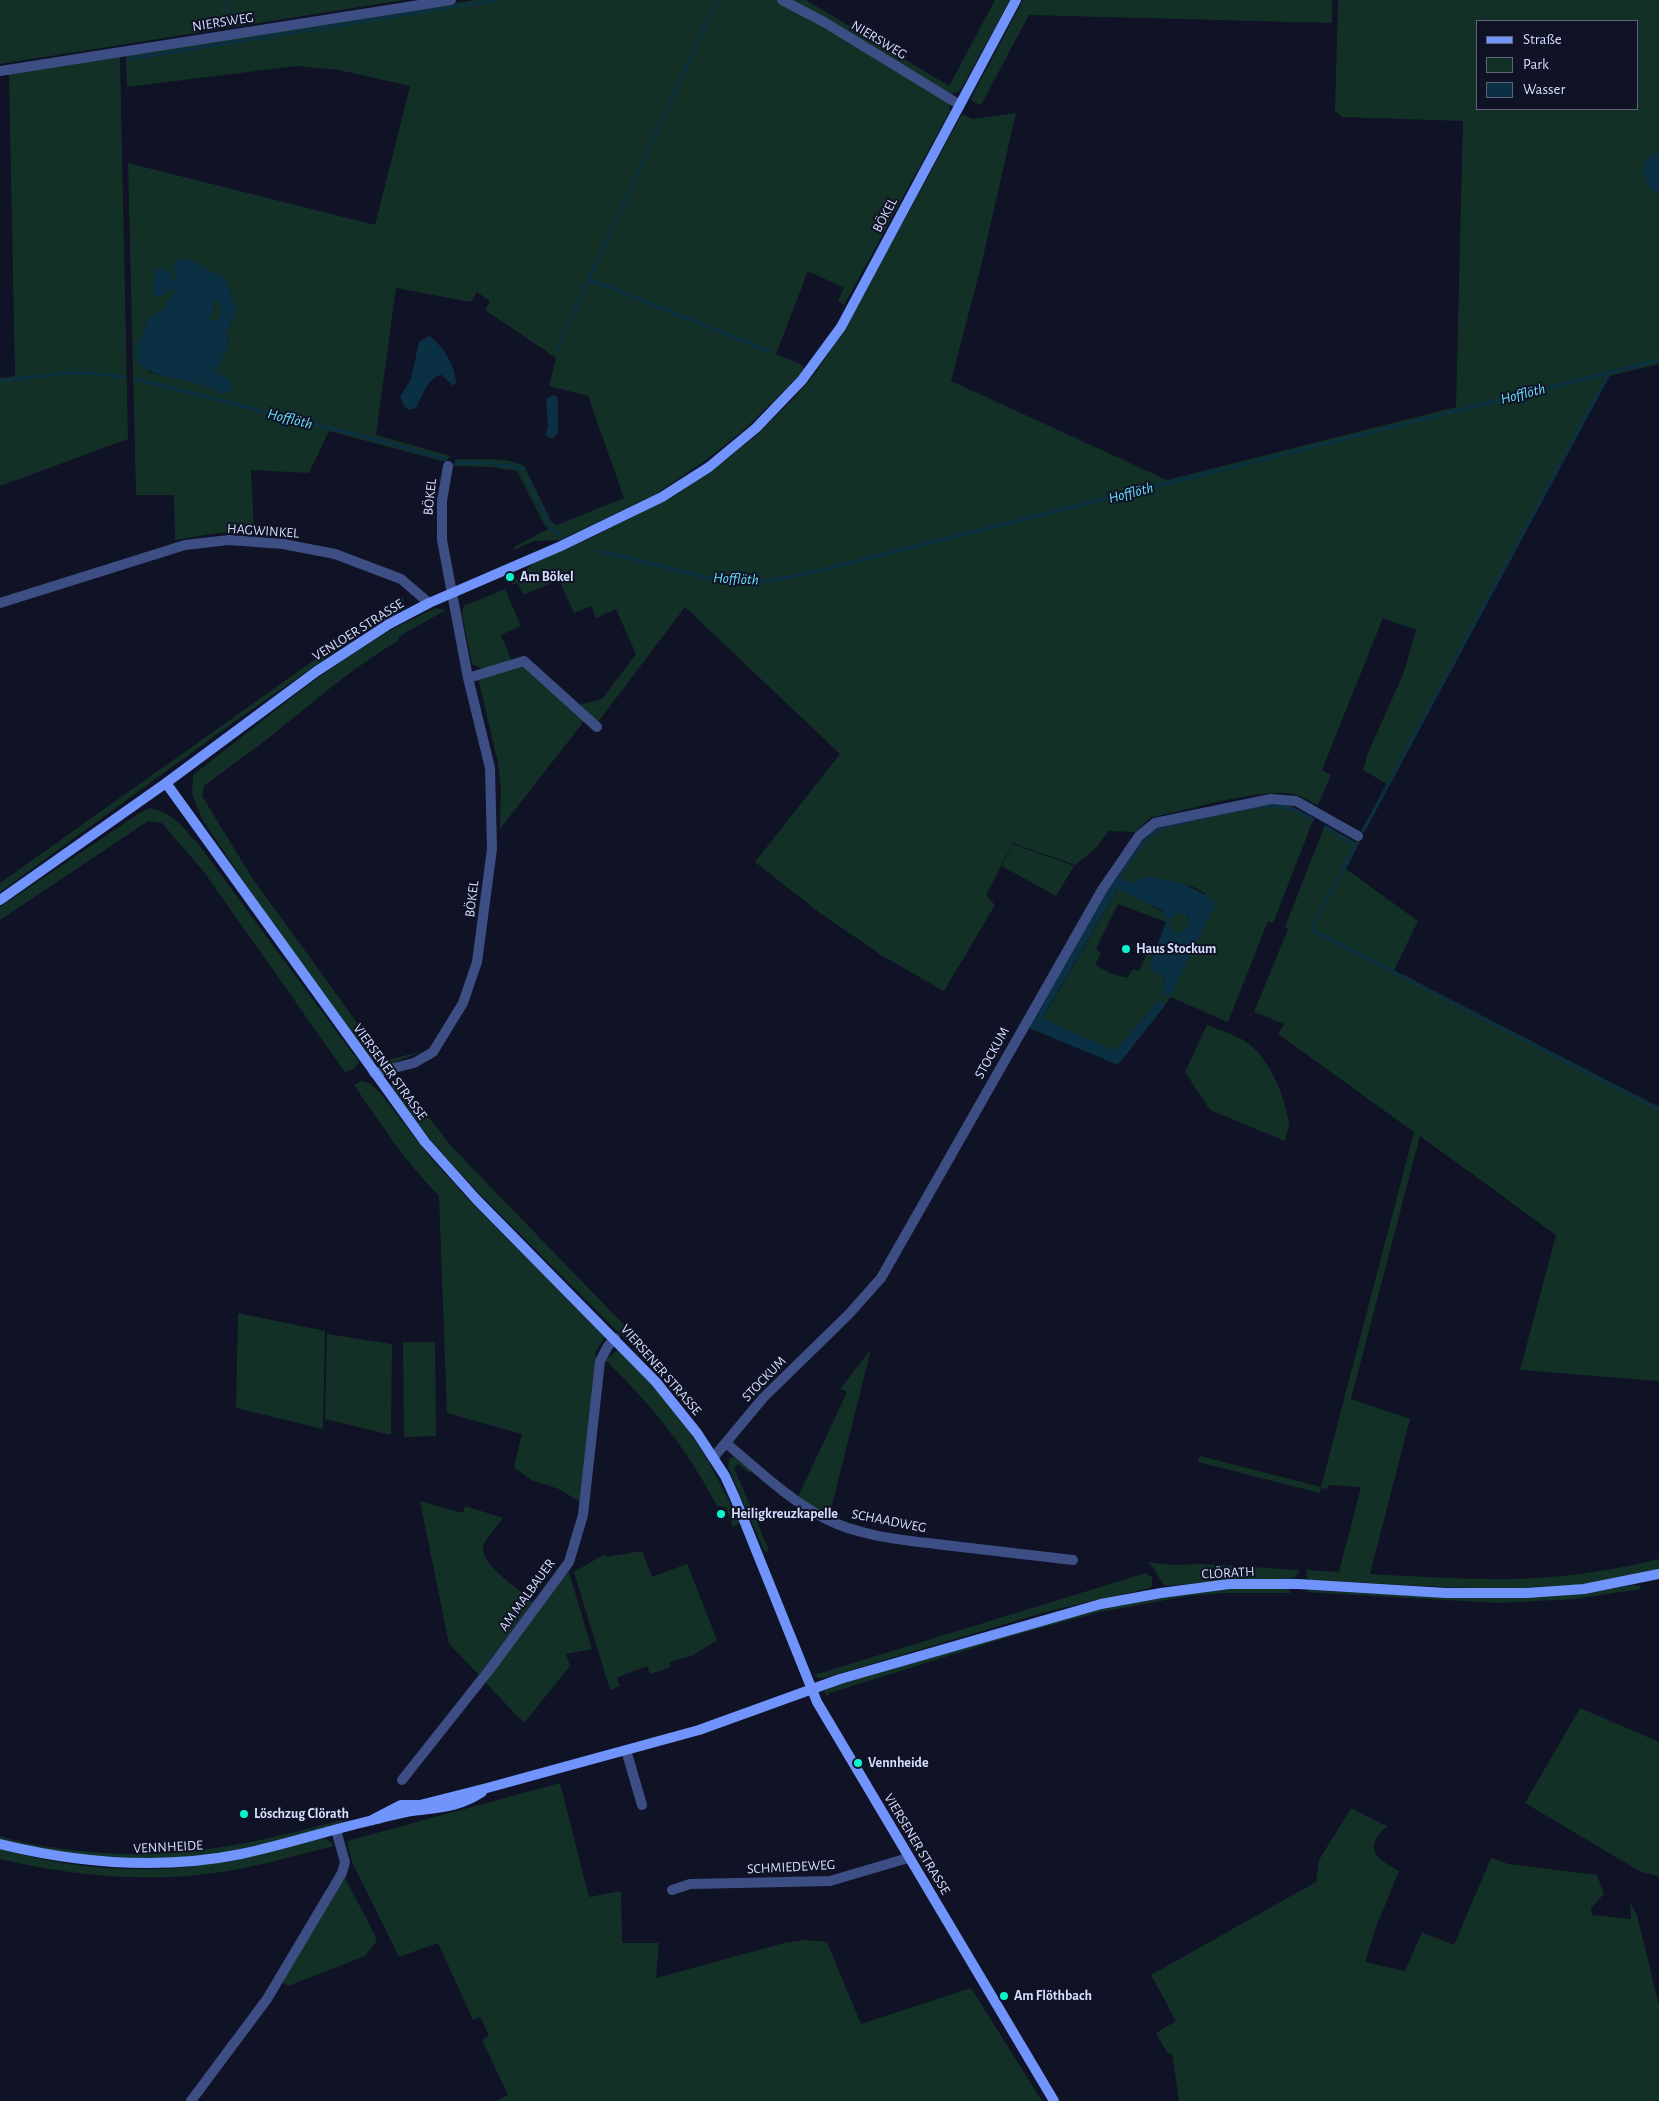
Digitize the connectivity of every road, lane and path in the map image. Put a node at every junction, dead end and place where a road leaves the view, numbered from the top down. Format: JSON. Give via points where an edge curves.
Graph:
{"nodes":[{"id":1,"x":451,"y":0,"type":"edge"},
{"id":2,"x":782,"y":0,"type":"edge"},
{"id":3,"x":1016,"y":0,"type":"edge"},
{"id":4,"x":0,"y":71,"type":"edge"},
{"id":5,"x":960,"y":105,"type":"junction"},
{"id":6,"x":756,"y":428,"type":"joint"},
{"id":7,"x":448,"y":466,"type":"dead end"},
{"id":8,"x":451,"y":593,"type":"junction"},
{"id":9,"x":0,"y":603,"type":"edge"},
{"id":10,"x":429,"y":603,"type":"junction"},
{"id":11,"x":468,"y":678,"type":"junction"},
{"id":12,"x":597,"y":726,"type":"dead end"},
{"id":13,"x":166,"y":783,"type":"junction"},
{"id":14,"x":1358,"y":836,"type":"dead end"},
{"id":15,"x":0,"y":900,"type":"edge"},
{"id":16,"x":374,"y":1073,"type":"junction"},
{"id":17,"x":615,"y":1338,"type":"junction"},
{"id":18,"x":726,"y":1443,"type":"junction"},
{"id":19,"x":714,"y":1458,"type":"junction"},
{"id":20,"x":1073,"y":1560,"type":"dead end"},
{"id":21,"x":1659,"y":1574,"type":"edge"},
{"id":22,"x":810,"y":1689,"type":"junction"},
{"id":23,"x":626,"y":1750,"type":"junction"},
{"id":24,"x":402,"y":1780,"type":"dead end"},
{"id":25,"x":642,"y":1805,"type":"dead end"},
{"id":26,"x":336,"y":1830,"type":"junction"},
{"id":27,"x":0,"y":1844,"type":"edge"},
{"id":28,"x":908,"y":1858,"type":"junction"},
{"id":29,"x":672,"y":1890,"type":"dead end"},
{"id":30,"x":190,"y":2101,"type":"edge"},
{"id":31,"x":1054,"y":2101,"type":"edge"}],
"edges":[{"from":1,"to":4,"type":"street","name":"NIERSWEG"},
{"from":2,"to":5,"type":"street","name":"NIERSWEG"},
{"from":3,"to":5,"type":"main road","name":"BÖKEL"},
{"from":5,"to":6,"type":"main road","name":"BÖKEL","via":[[841,327],[802,380]]},
{"from":6,"to":8,"type":"main road","name":"VENLOER STRASSE","via":[[709,467],[662,497],[561,546]]},
{"from":7,"to":8,"type":"street","name":"BÖKEL","via":[[441,526]]},
{"from":8,"to":10,"type":"main road","name":"VENLOER STRASSE"},
{"from":8,"to":11,"type":"street","name":"BÖKEL"},
{"from":9,"to":10,"type":"street","name":"HAGWINKEL","via":[[185,546],[229,540],[283,544],[335,554],[400,579]]},
{"from":10,"to":13,"type":"main road","name":"VENLOER STRASSE","via":[[389,624],[318,670]]},
{"from":11,"to":12,"type":"street","via":[[524,661]]},
{"from":11,"to":16,"type":"street","name":"BÖKEL","via":[[490,768],[492,849],[478,962],[462,1003],[433,1052],[414,1063]]},
{"from":13,"to":15,"type":"main road","name":"VENLOER STRASSE"},
{"from":13,"to":16,"type":"main road","name":"VIERSENER STRASSE"},
{"from":14,"to":18,"type":"street","name":"STOCKUM","via":[[1296,801],[1271,798],[1155,823],[1139,836],[1102,890],[881,1278],[763,1398]]},
{"from":16,"to":17,"type":"main road","name":"VIERSENER STRASSE","via":[[447,1169]]},
{"from":17,"to":19,"type":"main road","name":"VIERSENER STRASSE","via":[[667,1394]]},
{"from":17,"to":24,"type":"street","name":"AM MALBAUER","via":[[600,1361],[584,1515],[569,1562]]},
{"from":18,"to":19,"type":"street","name":"STOCKUM"},
{"from":18,"to":20,"type":"street","name":"SCHAADWEG","via":[[793,1498],[845,1527],[905,1540]]},
{"from":19,"to":22,"type":"main road","name":"VIERSENER STRASSE","via":[[748,1527]]},
{"from":21,"to":22,"type":"main road","name":"CLÖRATH","via":[[1584,1589],[1527,1593],[1446,1593],[1298,1584],[1229,1584],[1161,1592],[1082,1608]]},
{"from":22,"to":23,"type":"main road","name":"VENNHEIDE","via":[[713,1726]]},
{"from":22,"to":28,"type":"main road","name":"VIERSENER STRASSE"},
{"from":23,"to":25,"type":"street"},
{"from":23,"to":26,"type":"main road","name":"VENNHEIDE","via":[[420,1805],[401,1805],[372,1820]]},
{"from":26,"to":27,"type":"main road","name":"VENNHEIDE","via":[[240,1854],[187,1861],[123,1863],[76,1859]]},
{"from":26,"to":30,"type":"street","via":[[345,1862],[342,1873],[267,1999]]},
{"from":28,"to":29,"type":"street","name":"SCHMIEDEWEG","via":[[830,1881],[690,1884]]},
{"from":28,"to":31,"type":"main road","name":"VIERSENER STRASSE"}]}
